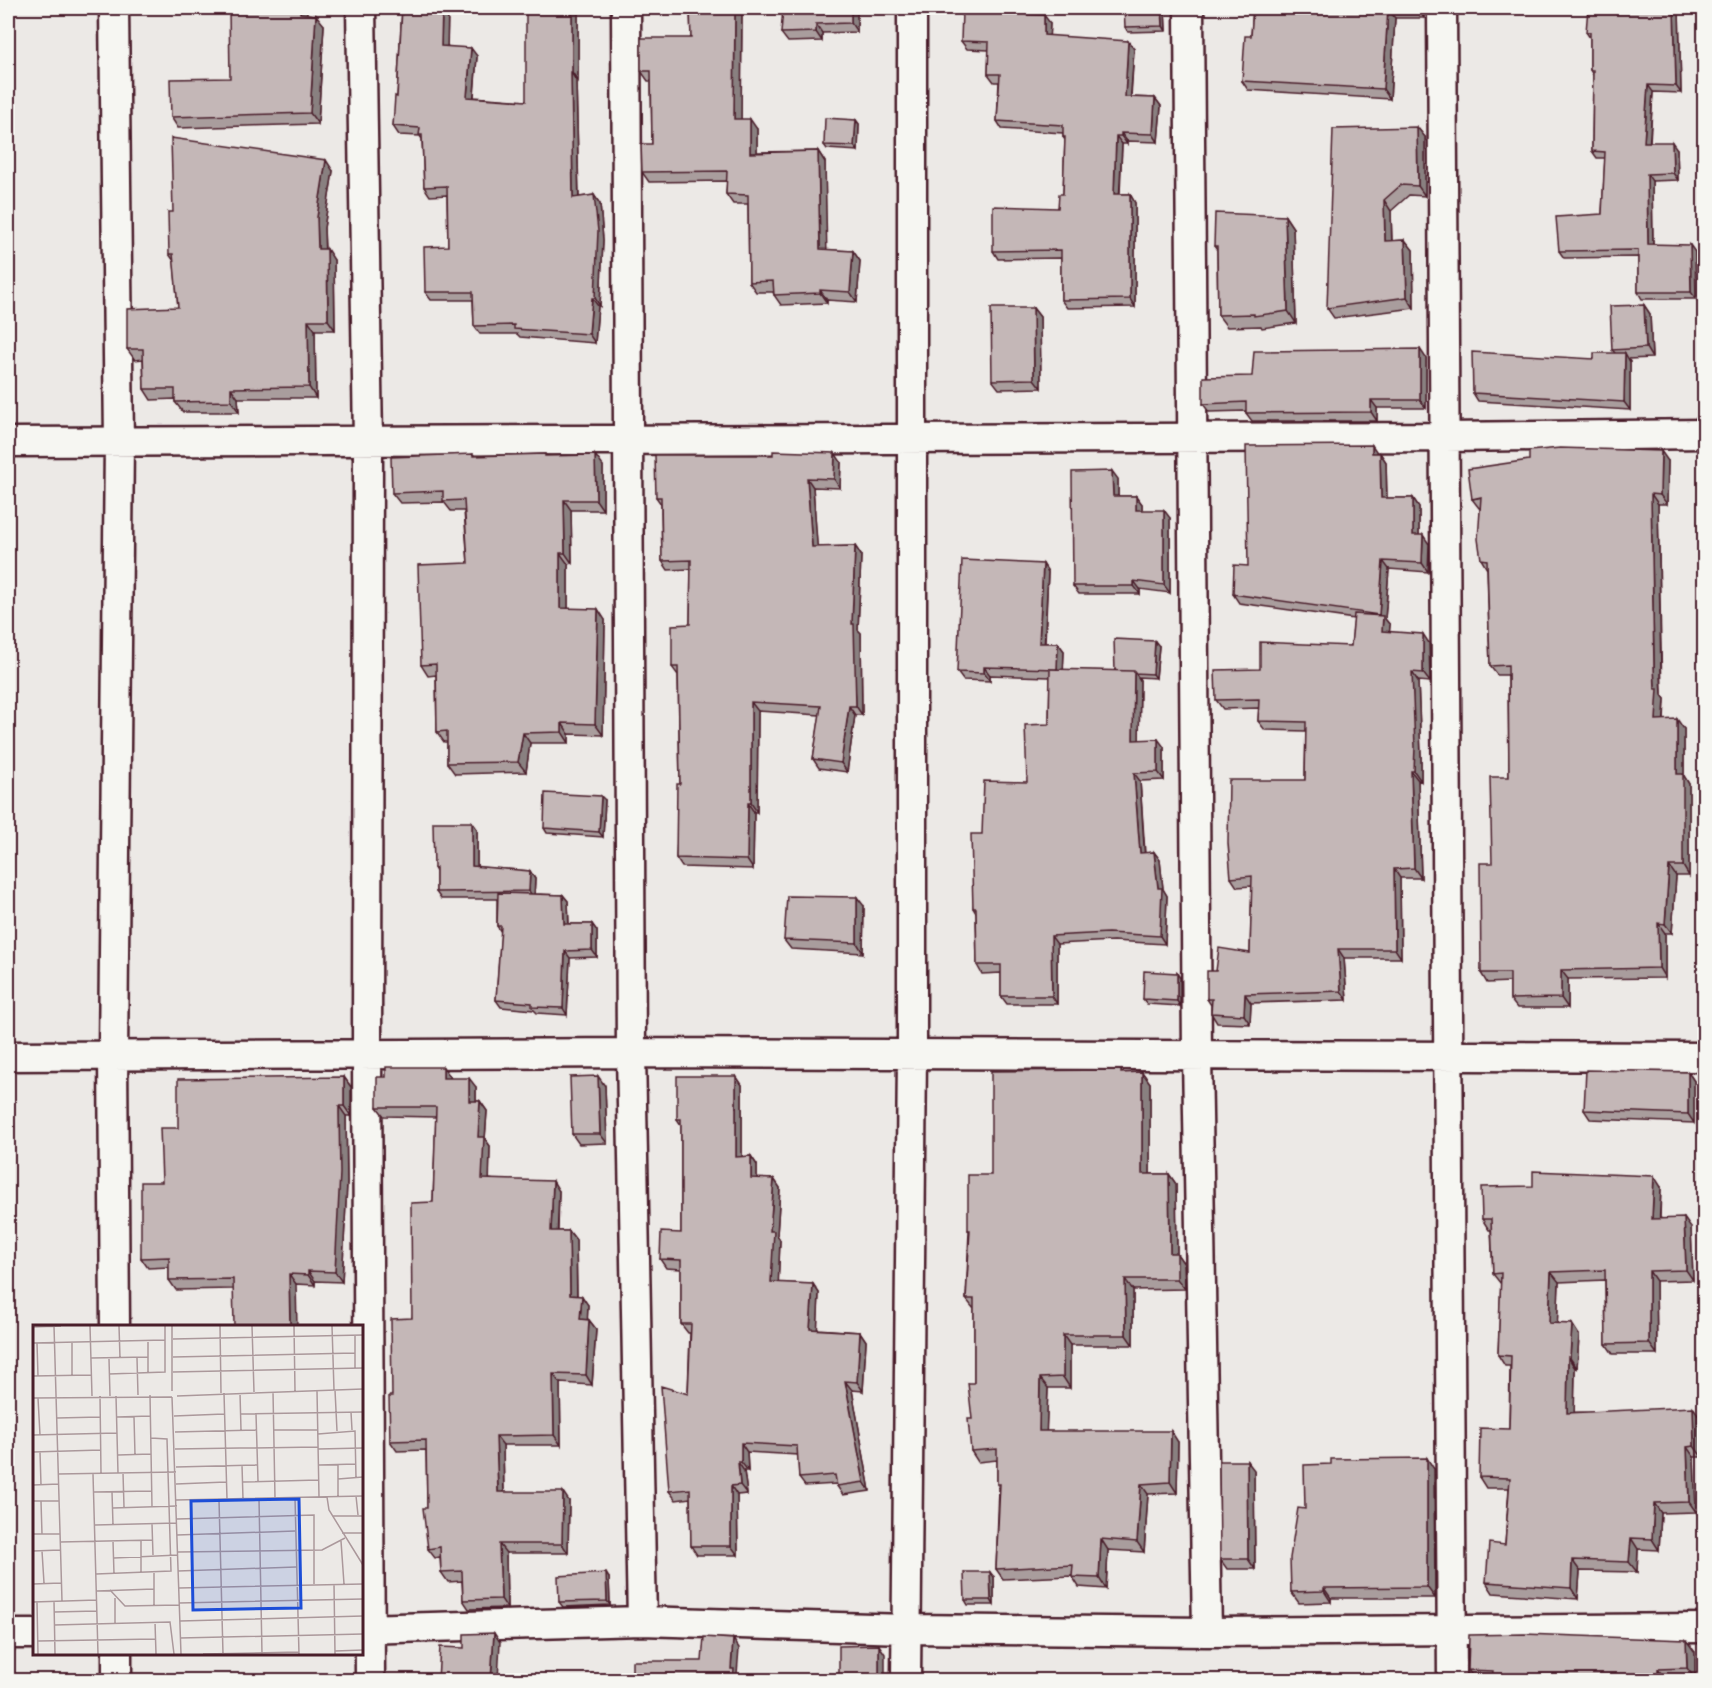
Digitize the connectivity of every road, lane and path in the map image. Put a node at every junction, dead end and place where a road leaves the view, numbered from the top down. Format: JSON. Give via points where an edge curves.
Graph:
{"nodes":[{"id":1,"x":114,"y":8,"type":"edge"},
{"id":2,"x":361,"y":8,"type":"edge"},
{"id":3,"x":626,"y":8,"type":"edge"},
{"id":4,"x":912,"y":8,"type":"edge"},
{"id":5,"x":1189,"y":8,"type":"edge"},
{"id":6,"x":1442,"y":8,"type":"edge"},
{"id":7,"x":1704,"y":434,"type":"edge"},
{"id":8,"x":1445,"y":437,"type":"junction"},
{"id":9,"x":1193,"y":438,"type":"junction"},
{"id":10,"x":912,"y":439,"type":"junction"},
{"id":11,"x":628,"y":440,"type":"junction"},
{"id":12,"x":368,"y":441,"type":"junction"},
{"id":13,"x":8,"y":442,"type":"edge"},
{"id":14,"x":118,"y":442,"type":"junction"},
{"id":15,"x":631,"y":1053,"type":"junction"},
{"id":16,"x":912,"y":1054,"type":"junction"},
{"id":17,"x":113,"y":1055,"type":"junction"},
{"id":18,"x":367,"y":1055,"type":"junction"},
{"id":19,"x":1448,"y":1055,"type":"junction"},
{"id":20,"x":8,"y":1056,"type":"edge"},
{"id":21,"x":1197,"y":1056,"type":"junction"},
{"id":22,"x":1704,"y":1057,"type":"edge"},
{"id":23,"x":115,"y":1325,"type":"edge"},
{"id":24,"x":642,"y":1620,"type":"junction"},
{"id":25,"x":1704,"y":1628,"type":"edge"},
{"id":26,"x":366,"y":1629,"type":"edge"},
{"id":27,"x":906,"y":1629,"type":"junction"},
{"id":28,"x":1452,"y":1630,"type":"junction"},
{"id":29,"x":1207,"y":1632,"type":"junction"},
{"id":30,"x":8,"y":1634,"type":"edge"},
{"id":31,"x":33,"y":1634,"type":"edge"},
{"id":32,"x":117,"y":1655,"type":"edge"},
{"id":33,"x":117,"y":1680,"type":"edge"},
{"id":34,"x":370,"y":1680,"type":"edge"},
{"id":35,"x":906,"y":1680,"type":"edge"},
{"id":36,"x":1452,"y":1680,"type":"edge"}],
"edges":[{"from":1,"to":14,"type":"street"},
{"from":2,"to":12,"type":"street"},
{"from":3,"to":11,"type":"street"},
{"from":4,"to":10,"type":"street"},
{"from":5,"to":9,"type":"street"},
{"from":6,"to":8,"type":"street"},
{"from":7,"to":8,"type":"street"},
{"from":8,"to":9,"type":"street"},
{"from":8,"to":19,"type":"street"},
{"from":9,"to":10,"type":"street"},
{"from":9,"to":21,"type":"street"},
{"from":10,"to":11,"type":"street"},
{"from":10,"to":16,"type":"street"},
{"from":11,"to":12,"type":"street"},
{"from":11,"to":15,"type":"street"},
{"from":12,"to":14,"type":"street"},
{"from":12,"to":18,"type":"street"},
{"from":13,"to":14,"type":"street"},
{"from":14,"to":17,"type":"street"},
{"from":15,"to":16,"type":"street"},
{"from":15,"to":18,"type":"street"},
{"from":15,"to":24,"type":"street"},
{"from":16,"to":21,"type":"street"},
{"from":16,"to":27,"type":"street"},
{"from":17,"to":18,"type":"street"},
{"from":17,"to":20,"type":"street"},
{"from":17,"to":23,"type":"street"},
{"from":18,"to":26,"type":"street"},
{"from":19,"to":21,"type":"street"},
{"from":19,"to":22,"type":"street"},
{"from":19,"to":28,"type":"street"},
{"from":21,"to":29,"type":"street"},
{"from":24,"to":26,"type":"street"},
{"from":24,"to":27,"type":"street"},
{"from":25,"to":28,"type":"street"},
{"from":26,"to":34,"type":"street"},
{"from":27,"to":29,"type":"street"},
{"from":27,"to":35,"type":"street"},
{"from":28,"to":29,"type":"street"},
{"from":28,"to":36,"type":"street"},
{"from":30,"to":31,"type":"street"},
{"from":32,"to":33,"type":"street"}]}
